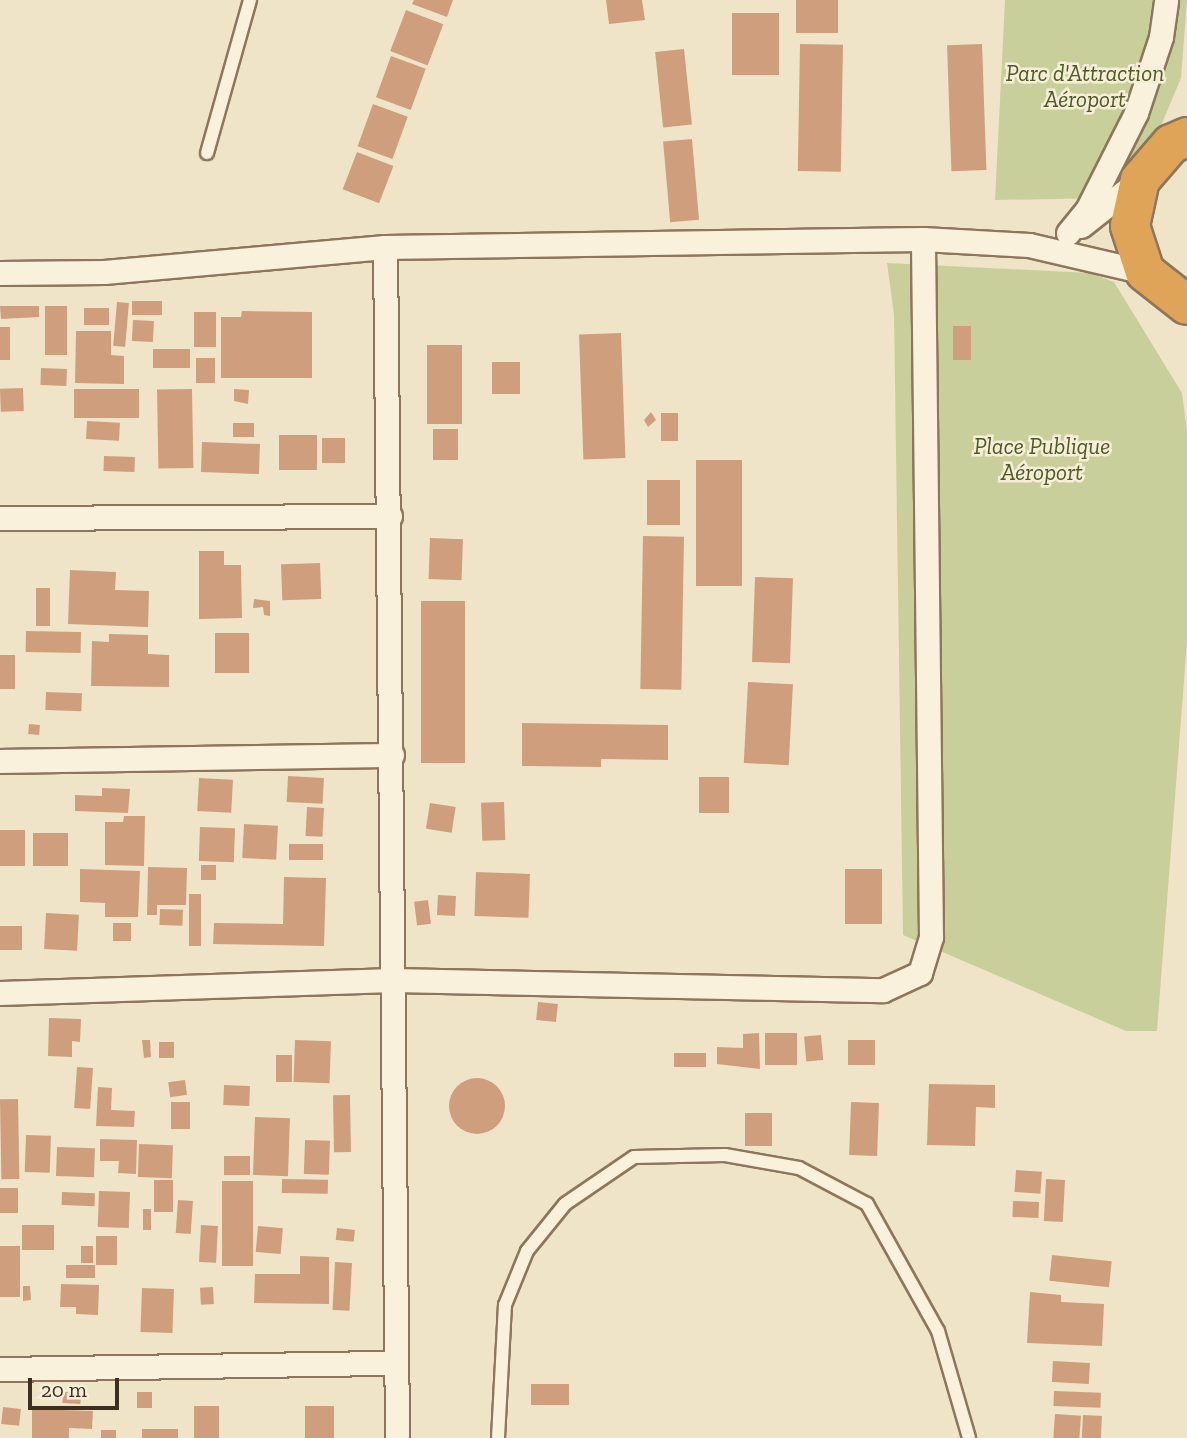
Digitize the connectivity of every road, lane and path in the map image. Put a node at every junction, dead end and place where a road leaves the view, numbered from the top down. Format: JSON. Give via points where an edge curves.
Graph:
{"nodes":[{"id":1,"x":250,"y":0,"type":"edge"},
{"id":2,"x":1166,"y":0,"type":"edge"},
{"id":3,"x":1182,"y":130,"type":"edge"},
{"id":4,"x":207,"y":153,"type":"dead end"},
{"id":5,"x":1140,"y":180,"type":"junction"},
{"id":6,"x":1068,"y":233,"type":"junction"},
{"id":7,"x":923,"y":239,"type":"junction"},
{"id":8,"x":1029,"y":245,"type":"junction"},
{"id":9,"x":385,"y":247,"type":"junction"},
{"id":10,"x":1145,"y":272,"type":"junction"},
{"id":11,"x":0,"y":273,"type":"edge"},
{"id":12,"x":1185,"y":312,"type":"edge"},
{"id":13,"x":390,"y":516,"type":"junction"},
{"id":14,"x":0,"y":518,"type":"edge"},
{"id":15,"x":392,"y":755,"type":"junction"},
{"id":16,"x":0,"y":761,"type":"edge"},
{"id":17,"x":393,"y":980,"type":"junction"},
{"id":18,"x":0,"y":993,"type":"edge"},
{"id":19,"x":396,"y":1363,"type":"junction"},
{"id":20,"x":0,"y":1369,"type":"edge"},
{"id":21,"x":397,"y":1438,"type":"edge"},
{"id":22,"x":498,"y":1438,"type":"edge"},
{"id":23,"x":969,"y":1438,"type":"edge"}],
"edges":[{"from":1,"to":4,"type":"lane"},
{"from":2,"to":6,"type":"street","via":[[1161,37],[1136,113],[1088,208]]},
{"from":3,"to":5,"type":"highway"},
{"from":5,"to":6,"type":"street","via":[[1091,221]]},
{"from":5,"to":10,"type":"highway","via":[[1130,226]]},
{"from":6,"to":8,"type":"street"},
{"from":7,"to":8,"type":"street"},
{"from":7,"to":9,"type":"street"},
{"from":7,"to":17,"type":"street","via":[[931,937],[920,973],[883,990]]},
{"from":8,"to":10,"type":"street"},
{"from":9,"to":11,"type":"street","via":[[104,272]]},
{"from":9,"to":13,"type":"street"},
{"from":10,"to":12,"type":"highway"},
{"from":13,"to":14,"type":"street"},
{"from":13,"to":15,"type":"street"},
{"from":15,"to":16,"type":"street"},
{"from":15,"to":17,"type":"street"},
{"from":17,"to":18,"type":"street"},
{"from":17,"to":19,"type":"street"},
{"from":19,"to":20,"type":"street"},
{"from":19,"to":21,"type":"street"},
{"from":22,"to":23,"type":"lane","via":[[505,1305],[527,1251],[565,1204],[634,1157],[725,1155],[799,1168],[867,1204],[938,1331]]}]}
